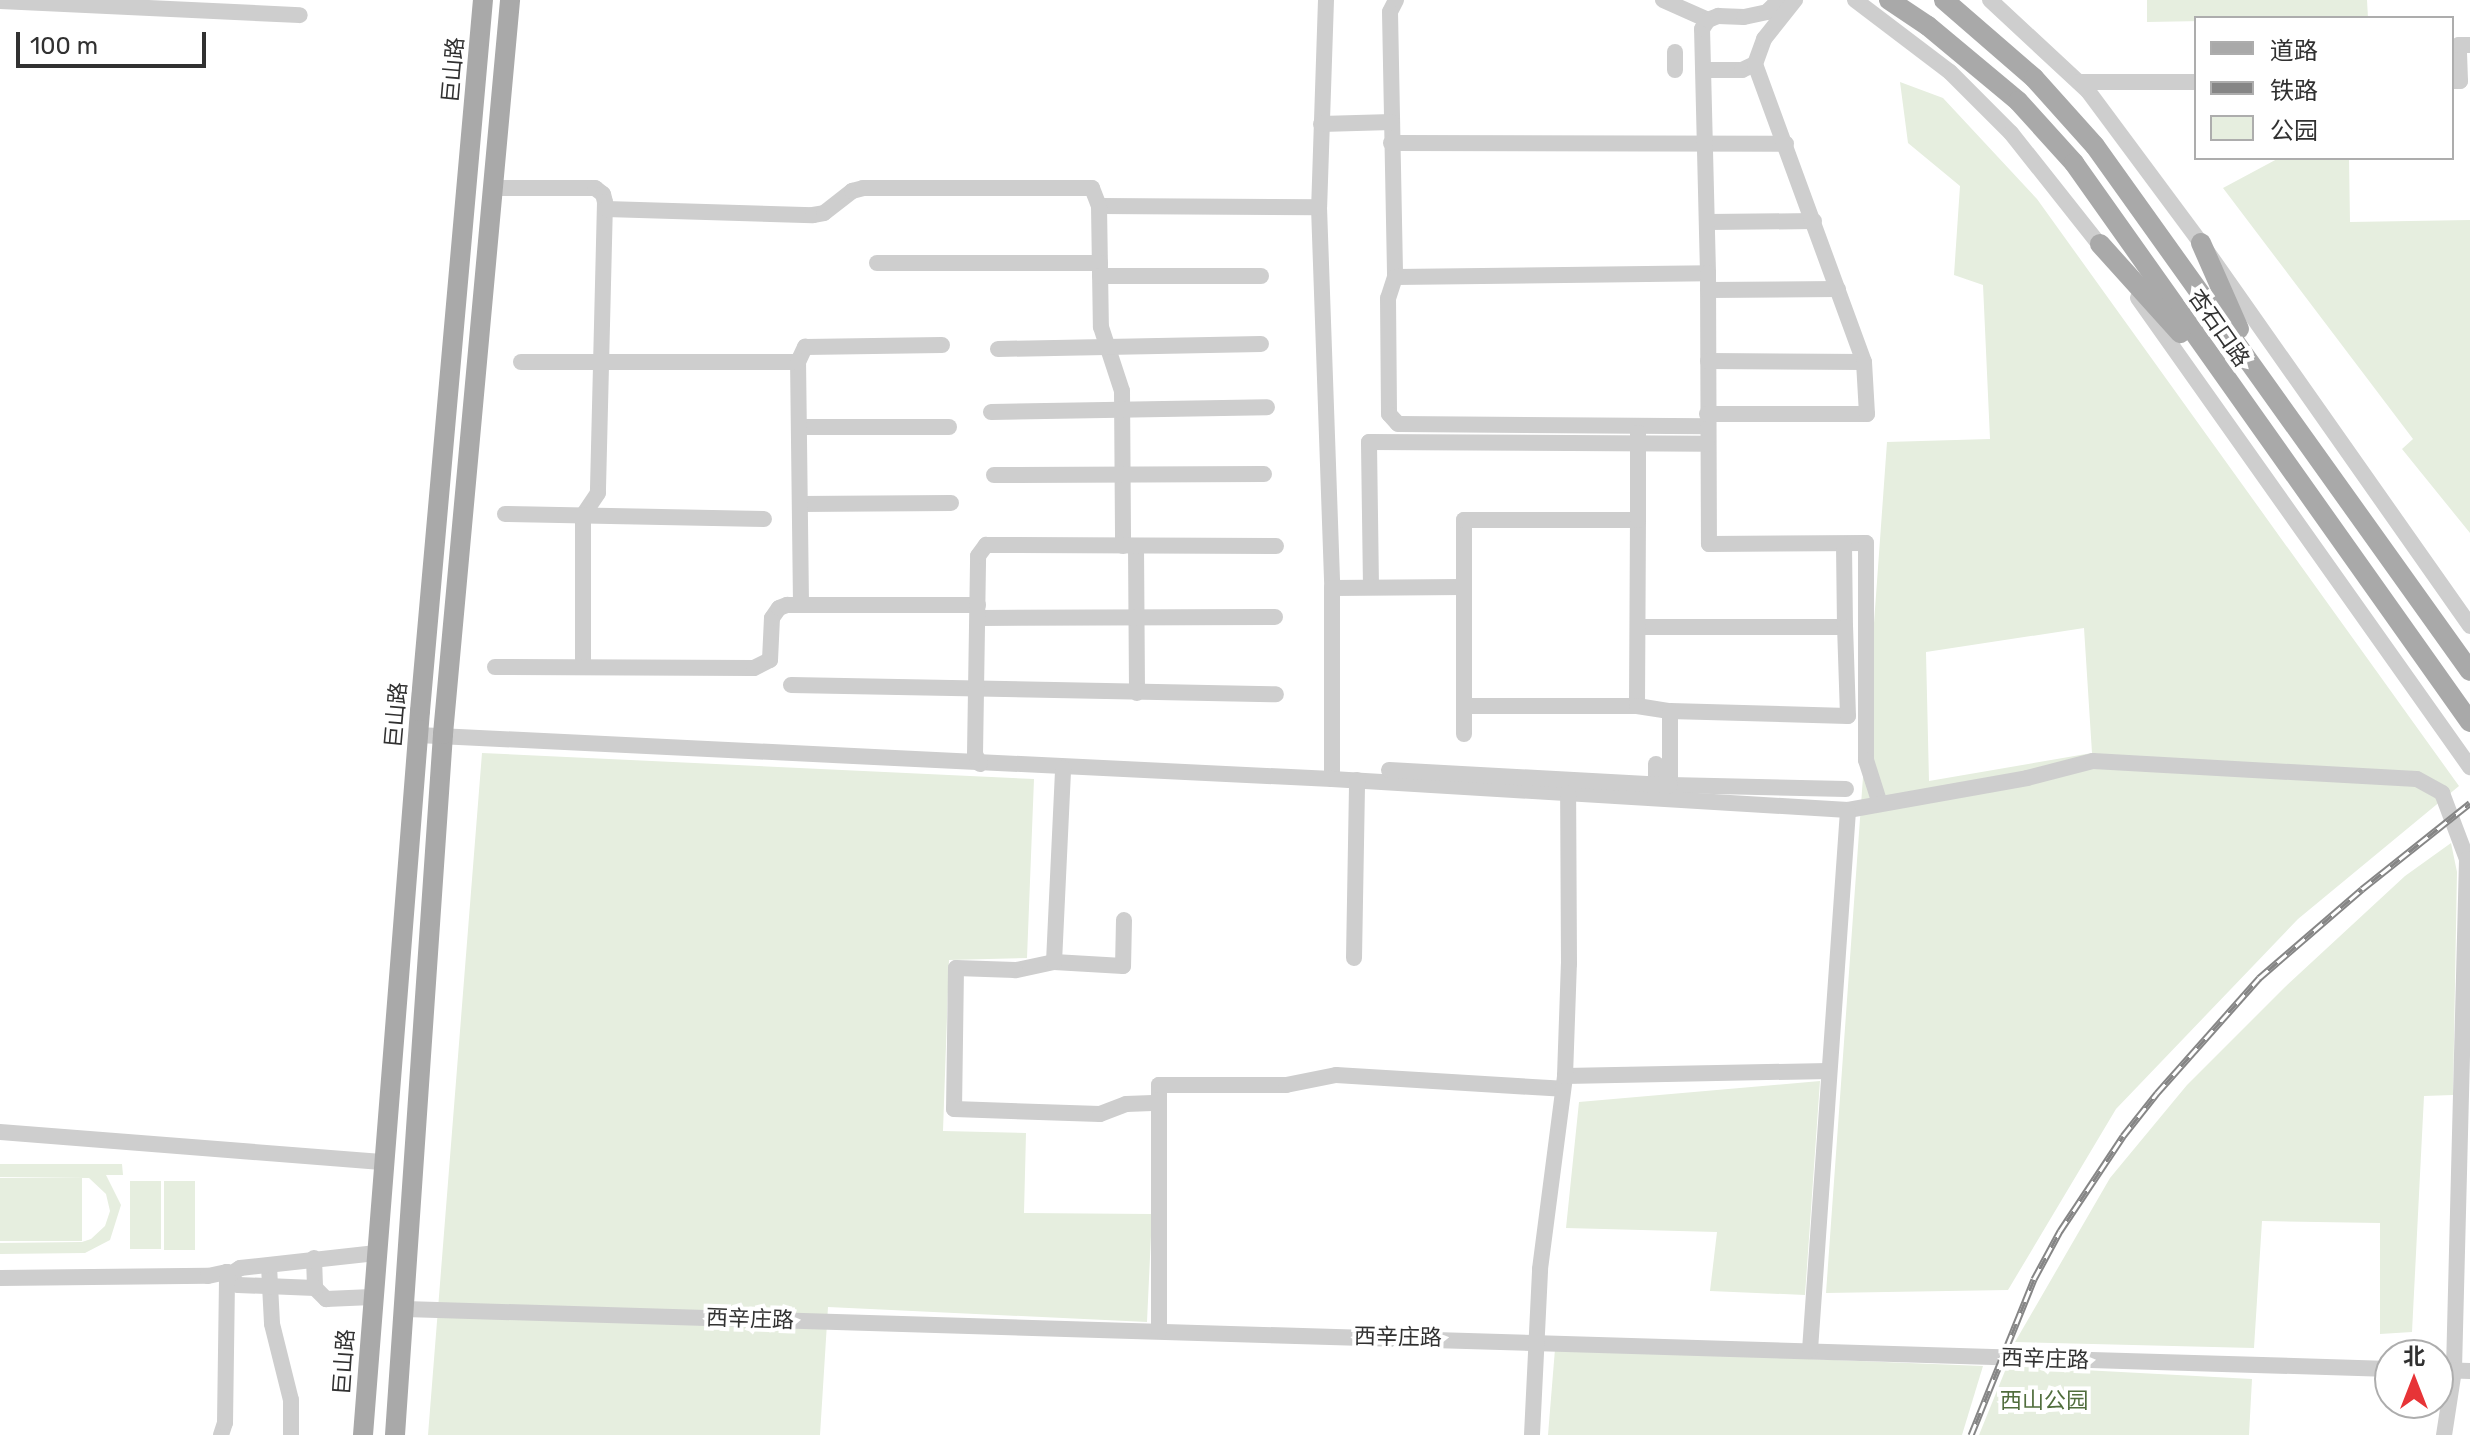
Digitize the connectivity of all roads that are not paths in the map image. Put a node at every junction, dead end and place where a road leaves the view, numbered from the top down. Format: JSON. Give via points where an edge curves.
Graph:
{"nodes":[{"id":1,"x":483,"y":0,"type":"edge"},
{"id":2,"x":510,"y":0,"type":"edge"},
{"id":3,"x":1326,"y":0,"type":"edge"},
{"id":4,"x":1396,"y":0,"type":"edge"},
{"id":5,"x":1663,"y":0,"type":"edge"},
{"id":6,"x":1779,"y":0,"type":"edge"},
{"id":7,"x":1795,"y":0,"type":"edge"},
{"id":8,"x":1855,"y":0,"type":"edge"},
{"id":9,"x":1889,"y":0,"type":"edge"},
{"id":10,"x":1944,"y":0,"type":"edge"},
{"id":11,"x":1990,"y":0,"type":"edge"},
{"id":12,"x":0,"y":1,"type":"edge"},
{"id":13,"x":300,"y":15,"type":"dead end"},
{"id":14,"x":1708,"y":20,"type":"junction"},
{"id":15,"x":2470,"y":45,"type":"edge"},
{"id":16,"x":1675,"y":52,"type":"dead end"},
{"id":17,"x":1755,"y":64,"type":"junction"},
{"id":18,"x":1675,"y":70,"type":"dead end"},
{"id":19,"x":1704,"y":70,"type":"junction"},
{"id":20,"x":2454,"y":81,"type":"edge"},
{"id":21,"x":2079,"y":82,"type":"junction"},
{"id":22,"x":2194,"y":82,"type":"edge"},
{"id":23,"x":1392,"y":122,"type":"junction"},
{"id":24,"x":1321,"y":124,"type":"junction"},
{"id":25,"x":1391,"y":143,"type":"junction"},
{"id":26,"x":1707,"y":144,"type":"junction"},
{"id":27,"x":1786,"y":144,"type":"junction"},
{"id":28,"x":495,"y":188,"type":"junction"},
{"id":29,"x":1099,"y":206,"type":"junction"},
{"id":30,"x":1319,"y":207,"type":"junction"},
{"id":31,"x":606,"y":209,"type":"junction"},
{"id":32,"x":1814,"y":221,"type":"junction"},
{"id":33,"x":1708,"y":222,"type":"junction"},
{"id":34,"x":2201,"y":243,"type":"junction"},
{"id":35,"x":2100,"y":244,"type":"junction"},
{"id":36,"x":877,"y":263,"type":"dead end"},
{"id":37,"x":1100,"y":270,"type":"junction"},
{"id":38,"x":1708,"y":273,"type":"junction"},
{"id":39,"x":1261,"y":276,"type":"dead end"},
{"id":40,"x":1395,"y":277,"type":"junction"},
{"id":41,"x":1838,"y":289,"type":"junction"},
{"id":42,"x":1708,"y":290,"type":"junction"},
{"id":43,"x":1261,"y":344,"type":"dead end"},
{"id":44,"x":942,"y":345,"type":"dead end"},
{"id":45,"x":998,"y":349,"type":"dead end"},
{"id":46,"x":1108,"y":349,"type":"junction"},
{"id":47,"x":1708,"y":361,"type":"junction"},
{"id":48,"x":521,"y":362,"type":"dead end"},
{"id":49,"x":599,"y":362,"type":"junction"},
{"id":50,"x":798,"y":362,"type":"junction"},
{"id":51,"x":1864,"y":362,"type":"junction"},
{"id":52,"x":2255,"y":366,"type":"junction"},
{"id":53,"x":2241,"y":402,"type":"junction"},
{"id":54,"x":1267,"y":407,"type":"dead end"},
{"id":55,"x":1122,"y":408,"type":"junction"},
{"id":56,"x":991,"y":412,"type":"dead end"},
{"id":57,"x":1707,"y":420,"type":"junction"},
{"id":58,"x":1638,"y":426,"type":"junction"},
{"id":59,"x":800,"y":427,"type":"junction"},
{"id":60,"x":949,"y":427,"type":"dead end"},
{"id":61,"x":1638,"y":444,"type":"junction"},
{"id":62,"x":1707,"y":444,"type":"junction"},
{"id":63,"x":1264,"y":474,"type":"dead end"},
{"id":64,"x":994,"y":475,"type":"dead end"},
{"id":65,"x":1122,"y":475,"type":"junction"},
{"id":66,"x":951,"y":503,"type":"dead end"},
{"id":67,"x":800,"y":504,"type":"junction"},
{"id":68,"x":505,"y":514,"type":"dead end"},
{"id":69,"x":583,"y":515,"type":"junction"},
{"id":70,"x":764,"y":519,"type":"dead end"},
{"id":71,"x":1638,"y":520,"type":"junction"},
{"id":72,"x":1844,"y":544,"type":"junction"},
{"id":73,"x":1130,"y":546,"type":"junction"},
{"id":74,"x":1276,"y":546,"type":"dead end"},
{"id":75,"x":1371,"y":587,"type":"junction"},
{"id":76,"x":1464,"y":587,"type":"junction"},
{"id":77,"x":1332,"y":588,"type":"junction"},
{"id":78,"x":801,"y":604,"type":"junction"},
{"id":79,"x":978,"y":611,"type":"junction"},
{"id":80,"x":1275,"y":617,"type":"dead end"},
{"id":81,"x":2470,"y":626,"type":"edge"},
{"id":82,"x":1639,"y":627,"type":"junction"},
{"id":83,"x":1845,"y":627,"type":"junction"},
{"id":84,"x":583,"y":666,"type":"junction"},
{"id":85,"x":495,"y":667,"type":"dead end"},
{"id":86,"x":2470,"y":671,"type":"edge"},
{"id":87,"x":791,"y":685,"type":"dead end"},
{"id":88,"x":978,"y":689,"type":"junction"},
{"id":89,"x":1137,"y":693,"type":"junction"},
{"id":90,"x":1276,"y":694,"type":"dead end"},
{"id":91,"x":1464,"y":706,"type":"junction"},
{"id":92,"x":1637,"y":706,"type":"junction"},
{"id":93,"x":1670,"y":711,"type":"junction"},
{"id":94,"x":2470,"y":722,"type":"edge"},
{"id":95,"x":443,"y":734,"type":"junction"},
{"id":96,"x":1464,"y":734,"type":"dead end"},
{"id":97,"x":418,"y":735,"type":"junction"},
{"id":98,"x":980,"y":764,"type":"junction"},
{"id":99,"x":1656,"y":764,"type":"dead end"},
{"id":100,"x":2470,"y":767,"type":"edge"},
{"id":101,"x":1063,"y":768,"type":"junction"},
{"id":102,"x":1389,"y":770,"type":"dead end"},
{"id":103,"x":1332,"y":779,"type":"junction"},
{"id":104,"x":1357,"y":780,"type":"junction"},
{"id":105,"x":1663,"y":784,"type":"junction"},
{"id":106,"x":1846,"y":789,"type":"dead end"},
{"id":107,"x":1568,"y":793,"type":"junction"},
{"id":108,"x":1880,"y":804,"type":"junction"},
{"id":109,"x":1848,"y":810,"type":"junction"},
{"id":110,"x":2468,"y":908,"type":"edge"},
{"id":111,"x":1124,"y":920,"type":"dead end"},
{"id":112,"x":1354,"y":958,"type":"dead end"},
{"id":113,"x":1054,"y":962,"type":"junction"},
{"id":114,"x":1829,"y":1071,"type":"junction"},
{"id":115,"x":1564,"y":1082,"type":"junction"},
{"id":116,"x":1159,"y":1103,"type":"junction"},
{"id":117,"x":0,"y":1132,"type":"edge"},
{"id":118,"x":385,"y":1162,"type":"junction"},
{"id":119,"x":376,"y":1253,"type":"junction"},
{"id":120,"x":314,"y":1258,"type":"junction"},
{"id":121,"x":269,"y":1266,"type":"junction"},
{"id":122,"x":227,"y":1272,"type":"junction"},
{"id":123,"x":0,"y":1278,"type":"edge"},
{"id":124,"x":270,"y":1286,"type":"junction"},
{"id":125,"x":315,"y":1288,"type":"junction"},
{"id":126,"x":372,"y":1297,"type":"junction"},
{"id":127,"x":405,"y":1309,"type":"junction"},
{"id":128,"x":1159,"y":1331,"type":"junction"},
{"id":129,"x":1537,"y":1341,"type":"junction"},
{"id":130,"x":1810,"y":1350,"type":"junction"},
{"id":131,"x":2374,"y":1368,"type":"edge"},
{"id":132,"x":2454,"y":1370,"type":"edge"},
{"id":133,"x":221,"y":1435,"type":"edge"},
{"id":134,"x":291,"y":1435,"type":"edge"},
{"id":135,"x":363,"y":1435,"type":"edge"},
{"id":136,"x":395,"y":1435,"type":"edge"},
{"id":137,"x":1532,"y":1435,"type":"edge"}],
"edges":[{"from":1,"to":97,"type":"main road","name":"巨山路"},
{"from":2,"to":28,"type":"main road"},
{"from":3,"to":24,"type":"street"},
{"from":4,"to":23,"type":"street","via":[[1390,12]]},
{"from":5,"to":14,"type":"street"},
{"from":6,"to":14,"type":"street","via":[[1767,12]]},
{"from":7,"to":17,"type":"street","via":[[1764,39]]},
{"from":8,"to":35,"type":"street","via":[[1950,72],[2001,122]]},
{"from":9,"to":53,"type":"main road","name":"杏石口路","via":[[2018,101],[2074,163]]},
{"from":10,"to":52,"type":"main road","name":"杏石口路","via":[[2034,78],[2095,146]]},
{"from":11,"to":21,"type":"street","name":"杏石口路"},
{"from":12,"to":13,"type":"street"},
{"from":14,"to":19,"type":"street","via":[[1702,29]]},
{"from":15,"to":20,"type":"street","via":[[2459,45],[2460,81]]},
{"from":16,"to":18,"type":"street"},
{"from":17,"to":19,"type":"street","via":[[1742,70]]},
{"from":17,"to":27,"type":"street"},
{"from":19,"to":26,"type":"street"},
{"from":21,"to":22,"type":"street"},
{"from":21,"to":34,"type":"street","name":"杏石口路"},
{"from":23,"to":24,"type":"street"},
{"from":23,"to":25,"type":"street"},
{"from":24,"to":30,"type":"street"},
{"from":25,"to":26,"type":"street"},
{"from":25,"to":40,"type":"street"},
{"from":26,"to":27,"type":"street"},
{"from":26,"to":33,"type":"street"},
{"from":27,"to":32,"type":"street"},
{"from":28,"to":31,"type":"street","via":[[595,188],[603,194]]},
{"from":28,"to":95,"type":"main road"},
{"from":29,"to":30,"type":"street"},
{"from":29,"to":31,"type":"street","via":[[1092,188],[883,187],[852,191],[824,213],[813,215]]},
{"from":29,"to":37,"type":"street"},
{"from":30,"to":77,"type":"street"},
{"from":31,"to":49,"type":"street"},
{"from":32,"to":33,"type":"street"},
{"from":32,"to":41,"type":"street"},
{"from":33,"to":38,"type":"street"},
{"from":34,"to":52,"type":"main road"},
{"from":34,"to":81,"type":"street","name":"杏石口路"},
{"from":35,"to":53,"type":"main road"},
{"from":35,"to":100,"type":"street"},
{"from":36,"to":37,"type":"street"},
{"from":37,"to":39,"type":"street"},
{"from":37,"to":46,"type":"street","via":[[1101,327]]},
{"from":38,"to":40,"type":"street"},
{"from":38,"to":42,"type":"street"},
{"from":40,"to":58,"type":"street","via":[[1388,298],[1389,414],[1398,424]]},
{"from":41,"to":42,"type":"street"},
{"from":41,"to":51,"type":"street"},
{"from":42,"to":47,"type":"street"},
{"from":43,"to":46,"type":"street"},
{"from":44,"to":50,"type":"street","via":[[805,347]]},
{"from":45,"to":46,"type":"street"},
{"from":46,"to":55,"type":"street"},
{"from":47,"to":51,"type":"street"},
{"from":47,"to":57,"type":"street"},
{"from":48,"to":49,"type":"street"},
{"from":49,"to":50,"type":"street"},
{"from":49,"to":69,"type":"street","via":[[598,493]]},
{"from":50,"to":59,"type":"street"},
{"from":51,"to":57,"type":"street","via":[[1867,414]]},
{"from":52,"to":86,"type":"main road","name":"杏石口路"},
{"from":53,"to":94,"type":"main road","name":"杏石口路"},
{"from":54,"to":55,"type":"street"},
{"from":55,"to":56,"type":"street"},
{"from":55,"to":65,"type":"street"},
{"from":57,"to":58,"type":"street"},
{"from":57,"to":62,"type":"street"},
{"from":58,"to":61,"type":"street"},
{"from":59,"to":60,"type":"street"},
{"from":59,"to":67,"type":"street"},
{"from":61,"to":62,"type":"street"},
{"from":61,"to":71,"type":"street"},
{"from":61,"to":75,"type":"street","via":[[1369,442]]},
{"from":62,"to":72,"type":"street","via":[[1709,544]]},
{"from":63,"to":65,"type":"street"},
{"from":64,"to":65,"type":"street"},
{"from":65,"to":73,"type":"street"},
{"from":66,"to":67,"type":"street"},
{"from":67,"to":78,"type":"street"},
{"from":68,"to":69,"type":"street"},
{"from":69,"to":70,"type":"street"},
{"from":69,"to":84,"type":"street"},
{"from":71,"to":76,"type":"street","via":[[1465,514]]},
{"from":71,"to":82,"type":"street"},
{"from":72,"to":83,"type":"street"},
{"from":72,"to":108,"type":"street","via":[[1866,543],[1866,760]]},
{"from":73,"to":74,"type":"street"},
{"from":73,"to":79,"type":"street","via":[[986,545],[978,556]]},
{"from":73,"to":89,"type":"street"},
{"from":75,"to":76,"type":"street"},
{"from":75,"to":77,"type":"street"},
{"from":76,"to":91,"type":"street"},
{"from":77,"to":103,"type":"street"},
{"from":78,"to":79,"type":"street"},
{"from":78,"to":84,"type":"street","via":[[775,613],[770,660],[759,667]]},
{"from":79,"to":80,"type":"street"},
{"from":79,"to":88,"type":"street"},
{"from":82,"to":83,"type":"street"},
{"from":82,"to":92,"type":"street"},
{"from":83,"to":93,"type":"street","via":[[1848,716]]},
{"from":84,"to":85,"type":"street"},
{"from":87,"to":88,"type":"street"},
{"from":88,"to":89,"type":"street"},
{"from":88,"to":98,"type":"street","via":[[975,754]]},
{"from":89,"to":90,"type":"street"},
{"from":91,"to":92,"type":"street"},
{"from":91,"to":96,"type":"street"},
{"from":92,"to":93,"type":"street"},
{"from":93,"to":105,"type":"street"},
{"from":95,"to":97,"type":"street"},
{"from":95,"to":98,"type":"street"},
{"from":95,"to":127,"type":"main road"},
{"from":97,"to":118,"type":"main road","name":"巨山路"},
{"from":98,"to":101,"type":"street"},
{"from":99,"to":105,"type":"street"},
{"from":101,"to":103,"type":"street"},
{"from":101,"to":113,"type":"street"},
{"from":102,"to":105,"type":"street"},
{"from":103,"to":104,"type":"street"},
{"from":104,"to":107,"type":"street"},
{"from":104,"to":112,"type":"street"},
{"from":105,"to":106,"type":"street"},
{"from":107,"to":109,"type":"street"},
{"from":107,"to":115,"type":"street"},
{"from":108,"to":109,"type":"street"},
{"from":108,"to":110,"type":"street","via":[[2093,761],[2417,779],[2442,793],[2452,817],[2467,859]]},
{"from":109,"to":114,"type":"street"},
{"from":110,"to":132,"type":"street"},
{"from":111,"to":113,"type":"street","via":[[1123,966]]},
{"from":113,"to":116,"type":"street","via":[[1015,970],[956,968],[954,1109],[1100,1114],[1126,1104]]},
{"from":114,"to":115,"type":"street"},
{"from":114,"to":130,"type":"street"},
{"from":115,"to":116,"type":"street","via":[[1336,1075],[1286,1085],[1159,1085]]},
{"from":115,"to":129,"type":"street","via":[[1543,1240]]},
{"from":116,"to":128,"type":"street"},
{"from":117,"to":118,"type":"street"},
{"from":118,"to":119,"type":"main road","name":"巨山路"},
{"from":119,"to":120,"type":"street"},
{"from":119,"to":126,"type":"main road","name":"巨山路"},
{"from":120,"to":121,"type":"street"},
{"from":120,"to":125,"type":"street"},
{"from":121,"to":122,"type":"street"},
{"from":121,"to":124,"type":"street"},
{"from":122,"to":123,"type":"street"},
{"from":122,"to":124,"type":"street","via":[[238,1285]]},
{"from":122,"to":133,"type":"street"},
{"from":124,"to":125,"type":"street"},
{"from":124,"to":134,"type":"street","via":[[272,1324],[291,1400]]},
{"from":125,"to":126,"type":"street","via":[[326,1299]]},
{"from":126,"to":135,"type":"main road","name":"巨山路"},
{"from":127,"to":128,"type":"street","name":"西辛庄路"},
{"from":127,"to":136,"type":"main road"},
{"from":128,"to":129,"type":"street","name":"西辛庄路"},
{"from":129,"to":130,"type":"street","name":"西辛庄路"},
{"from":129,"to":137,"type":"street"},
{"from":130,"to":131,"type":"street","name":"西辛庄路"}]}
